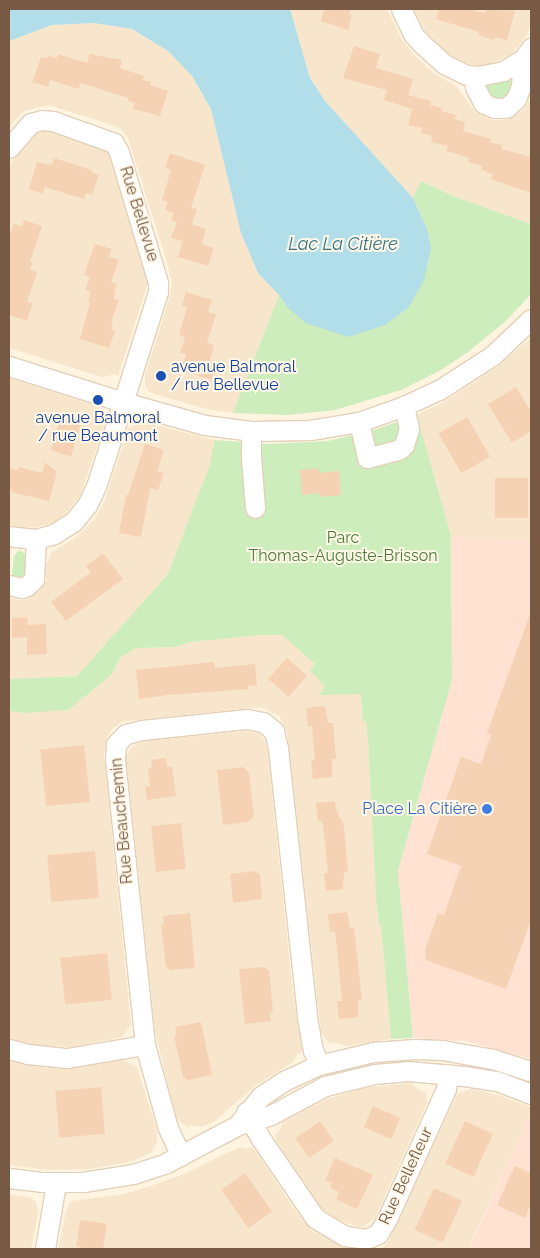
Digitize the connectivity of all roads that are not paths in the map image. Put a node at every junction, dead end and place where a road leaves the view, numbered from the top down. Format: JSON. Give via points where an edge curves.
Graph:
{"nodes":[{"id":1,"x":401,"y":9,"type":"edge"},
{"id":2,"x":531,"y":48,"type":"edge"},
{"id":3,"x":518,"y":63,"type":"junction"},
{"id":4,"x":474,"y":76,"type":"junction"},
{"id":5,"x":9,"y":148,"type":"edge"},
{"id":6,"x":531,"y":319,"type":"edge"},
{"id":7,"x":9,"y":366,"type":"edge"},
{"id":8,"x":123,"y":402,"type":"junction"},
{"id":9,"x":404,"y":406,"type":"junction"},
{"id":10,"x":359,"y":422,"type":"junction"},
{"id":11,"x":251,"y":431,"type":"junction"},
{"id":12,"x":255,"y":508,"type":"dead end"},
{"id":13,"x":9,"y":536,"type":"edge"},
{"id":14,"x":36,"y":539,"type":"junction"},
{"id":15,"x":9,"y":585,"type":"edge"},
{"id":16,"x":145,"y":1045,"type":"junction"},
{"id":17,"x":9,"y":1049,"type":"edge"},
{"id":18,"x":320,"y":1065,"type":"junction"},
{"id":19,"x":531,"y":1072,"type":"edge"},
{"id":20,"x":448,"y":1074,"type":"junction"},
{"id":21,"x":531,"y":1094,"type":"edge"},
{"id":22,"x":245,"y":1120,"type":"junction"},
{"id":23,"x":181,"y":1156,"type":"junction"},
{"id":24,"x":9,"y":1178,"type":"edge"},
{"id":25,"x":56,"y":1183,"type":"junction"},
{"id":26,"x":45,"y":1249,"type":"edge"}],
"edges":[{"from":1,"to":4,"type":"street","via":[[413,34],[432,54],[457,72]]},
{"from":2,"to":3,"type":"street"},
{"from":3,"to":4,"type":"street","via":[[503,72]]},
{"from":3,"to":4,"type":"street","via":[[522,72],[521,86],[516,99],[506,108],[494,108],[483,103],[475,87]]},
{"from":5,"to":8,"type":"street","name":"Rue Bellevue","via":[[31,123],[42,120],[109,140],[119,152],[158,283]]},
{"from":6,"to":9,"type":"street","via":[[471,371]]},
{"from":7,"to":8,"type":"street"},
{"from":8,"to":11,"type":"street","via":[[196,423]]},
{"from":8,"to":14,"type":"street","name":"Rue Bellevue","via":[[87,505],[63,529]]},
{"from":9,"to":10,"type":"street"},
{"from":9,"to":10,"type":"street","via":[[409,429],[400,449],[366,458]]},
{"from":10,"to":11,"type":"street","via":[[310,430]]},
{"from":11,"to":12,"type":"street"},
{"from":13,"to":14,"type":"street"},
{"from":14,"to":15,"type":"street","via":[[34,579],[22,588]]},
{"from":16,"to":17,"type":"street","via":[[67,1058]]},
{"from":16,"to":18,"type":"street","name":"Rue Beauchemin","via":[[116,744],[133,731],[255,720],[270,726],[277,738],[306,1009],[313,1050]]},
{"from":16,"to":23,"type":"street","name":"Rue Beauchemin","via":[[168,1128]]},
{"from":18,"to":19,"type":"street","via":[[373,1052],[426,1049],[492,1059]]},
{"from":18,"to":22,"type":"street","via":[[266,1092]]},
{"from":20,"to":21,"type":"street","via":[[497,1081]]},
{"from":20,"to":22,"type":"street","via":[[408,1071],[351,1078],[319,1089],[270,1114]]},
{"from":20,"to":22,"type":"street","name":"Rue Bellefleur","via":[[446,1089],[387,1219],[378,1234],[366,1239],[346,1236],[315,1218]]},
{"from":22,"to":23,"type":"street"},
{"from":23,"to":25,"type":"street","via":[[116,1178]]},
{"from":24,"to":25,"type":"street"},
{"from":25,"to":26,"type":"street"}]}
